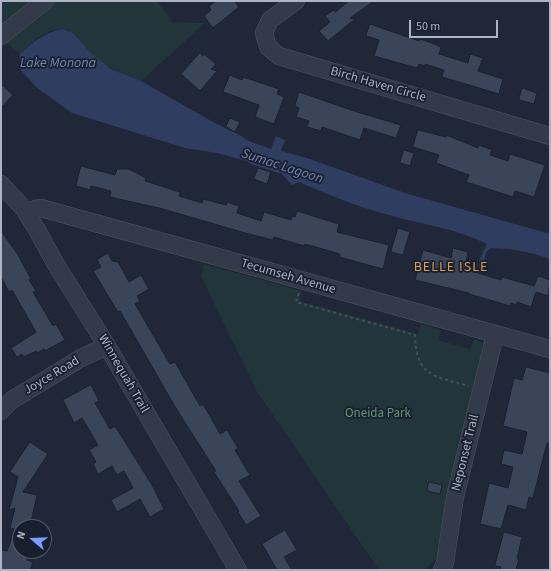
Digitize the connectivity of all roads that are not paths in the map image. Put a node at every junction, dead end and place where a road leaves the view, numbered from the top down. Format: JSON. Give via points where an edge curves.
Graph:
{"nodes":[{"id":1,"x":45,"y":1,"type":"edge"},
{"id":2,"x":296,"y":1,"type":"edge"},
{"id":3,"x":1,"y":36,"type":"edge"},
{"id":4,"x":550,"y":136,"type":"edge"},
{"id":5,"x":1,"y":184,"type":"edge"},
{"id":6,"x":29,"y":217,"type":"junction"},
{"id":7,"x":495,"y":335,"type":"junction"},
{"id":8,"x":108,"y":346,"type":"junction"},
{"id":9,"x":550,"y":350,"type":"edge"},
{"id":10,"x":1,"y":411,"type":"edge"},
{"id":11,"x":238,"y":570,"type":"edge"},
{"id":12,"x":442,"y":570,"type":"edge"}],
"edges":[{"from":1,"to":3,"type":"street"},
{"from":2,"to":4,"type":"street","name":"Birch Haven Circle","via":[[270,20],[264,33],[268,47],[280,56]]},
{"from":5,"to":6,"type":"street","name":"Winnequah Trail"},
{"from":6,"to":7,"type":"street","name":"Tecumseh Avenue","via":[[35,209],[49,210]]},
{"from":6,"to":8,"type":"street","name":"Winnequah Trail"},
{"from":7,"to":9,"type":"street","name":"Tecumseh Avenue"},
{"from":7,"to":12,"type":"street","name":"Neponset Trail","via":[[455,498]]},
{"from":8,"to":10,"type":"street","name":"Joyce Road","via":[[81,358],[12,400]]},
{"from":8,"to":11,"type":"street","name":"Winnequah Trail"}]}
